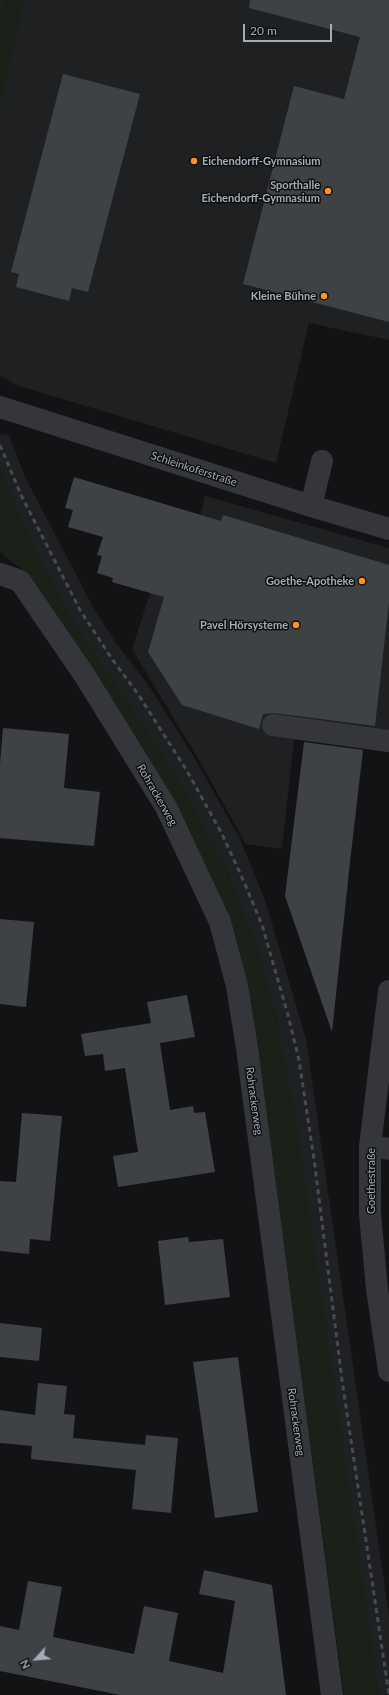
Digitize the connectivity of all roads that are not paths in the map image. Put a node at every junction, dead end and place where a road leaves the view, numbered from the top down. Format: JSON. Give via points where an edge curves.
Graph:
{"nodes":[{"id":1,"x":0,"y":407,"type":"edge"},
{"id":2,"x":322,"y":462,"type":"dead end"},
{"id":3,"x":311,"y":506,"type":"junction"},
{"id":4,"x":389,"y":529,"type":"edge"},
{"id":5,"x":0,"y":574,"type":"edge"},
{"id":6,"x":273,"y":725,"type":"dead end"},
{"id":7,"x":389,"y":741,"type":"edge"},
{"id":8,"x":389,"y":991,"type":"edge"},
{"id":9,"x":380,"y":1148,"type":"edge"},
{"id":10,"x":389,"y":1371,"type":"edge"},
{"id":11,"x":332,"y":1695,"type":"edge"}],
"edges":[{"from":1,"to":3,"type":"street","name":"Schleinkoferstraße"},
{"from":2,"to":3,"type":"street"},
{"from":3,"to":4,"type":"street","name":"Schleinkoferstraße"},
{"from":5,"to":11,"type":"street","name":"Rohrackerweg","via":[[20,580],[85,676],[166,807],[220,922],[237,986],[247,1048]]},
{"from":6,"to":7,"type":"street"},
{"from":8,"to":9,"type":"street","name":"Goethestraße"},
{"from":9,"to":10,"type":"street","name":"Goethestraße","via":[[371,1222],[377,1289]]}]}
